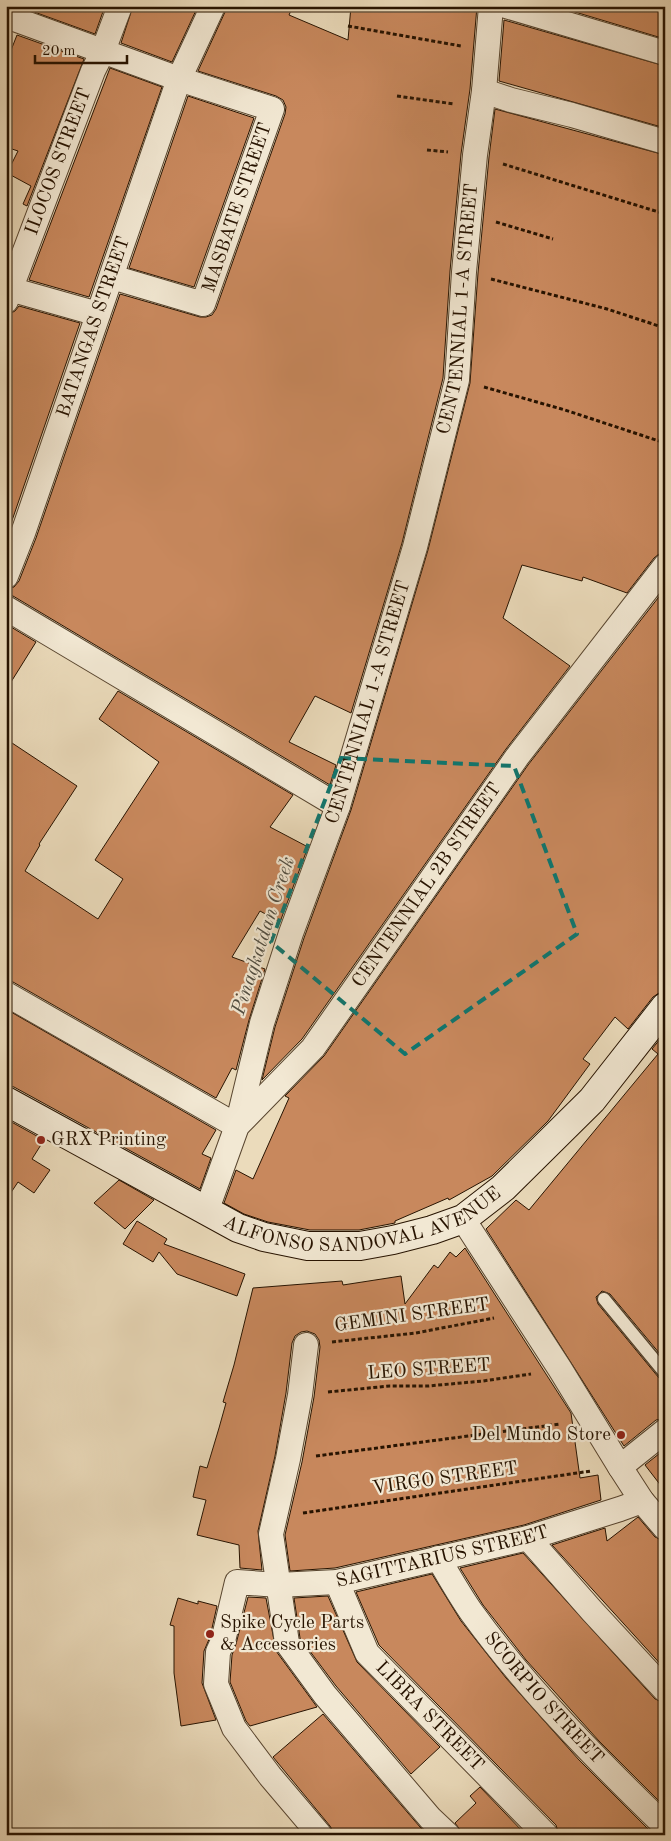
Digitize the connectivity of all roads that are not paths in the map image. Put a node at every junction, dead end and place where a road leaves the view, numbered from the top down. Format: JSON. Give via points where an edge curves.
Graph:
{"nodes":[{"id":1,"x":120,"y":6,"type":"edge"},
{"id":2,"x":213,"y":6,"type":"edge"},
{"id":3,"x":491,"y":6,"type":"edge"},
{"id":4,"x":506,"y":6,"type":"edge"},
{"id":5,"x":12,"y":19,"type":"edge"},
{"id":6,"x":103,"y":51,"type":"junction"},
{"id":7,"x":665,"y":53,"type":"edge"},
{"id":8,"x":179,"y":79,"type":"junction"},
{"id":9,"x":484,"y":91,"type":"junction"},
{"id":10,"x":665,"y":142,"type":"edge"},
{"id":11,"x":112,"y":277,"type":"junction"},
{"id":12,"x":8,"y":293,"type":"edge"},
{"id":13,"x":98,"y":314,"type":"junction"},
{"id":14,"x":665,"y":566,"type":"edge"},
{"id":15,"x":6,"y":576,"type":"edge"},
{"id":16,"x":6,"y":608,"type":"edge"},
{"id":17,"x":338,"y":806,"type":"junction"},
{"id":18,"x":6,"y":994,"type":"edge"},
{"id":19,"x":665,"y":1007,"type":"edge"},
{"id":20,"x":6,"y":1101,"type":"edge"},
{"id":21,"x":237,"y":1126,"type":"junction"},
{"id":22,"x":206,"y":1212,"type":"junction"},
{"id":23,"x":463,"y":1219,"type":"junction"},
{"id":24,"x":604,"y":1299,"type":"dead end"},
{"id":25,"x":306,"y":1345,"type":"road end"},
{"id":26,"x":665,"y":1373,"type":"edge"},
{"id":27,"x":665,"y":1431,"type":"edge"},
{"id":28,"x":620,"y":1467,"type":"junction"},
{"id":29,"x":642,"y":1501,"type":"junction"},
{"id":30,"x":665,"y":1528,"type":"edge"},
{"id":31,"x":528,"y":1538,"type":"junction"},
{"id":32,"x":438,"y":1558,"type":"junction"},
{"id":33,"x":337,"y":1582,"type":"junction"},
{"id":34,"x":278,"y":1585,"type":"junction"},
{"id":35,"x":665,"y":1690,"type":"edge"},
{"id":36,"x":665,"y":1826,"type":"edge"},
{"id":37,"x":320,"y":1835,"type":"edge"},
{"id":38,"x":448,"y":1835,"type":"edge"},
{"id":39,"x":546,"y":1835,"type":"edge"}],
"edges":[{"from":1,"to":6,"type":"street","name":"ILOCOS STREET"},
{"from":2,"to":8,"type":"street","name":"BATANGAS STREET"},
{"from":3,"to":9,"type":"street","name":"CENTENNIAL 1-A STREET"},
{"from":4,"to":7,"type":"street"},
{"from":5,"to":6,"type":"street"},
{"from":6,"to":8,"type":"street"},
{"from":6,"to":12,"type":"street","name":"ILOCOS STREET"},
{"from":8,"to":11,"type":"street","name":"BATANGAS STREET"},
{"from":8,"to":11,"type":"street","name":"MASBATE STREET","via":[[272,109],[272,112],[203,304]]},
{"from":9,"to":10,"type":"street"},
{"from":9,"to":17,"type":"street","name":"CENTENNIAL 1-A STREET","via":[[469,214],[457,380],[415,547]]},
{"from":11,"to":13,"type":"street","name":"BATANGAS STREET"},
{"from":12,"to":13,"type":"street"},
{"from":13,"to":15,"type":"street","name":"BATANGAS STREET"},
{"from":14,"to":21,"type":"street","name":"CENTENNIAL 2B STREET","via":[[517,757],[313,1048]]},
{"from":16,"to":17,"type":"street"},
{"from":17,"to":21,"type":"street","name":"CENTENNIAL 1-A STREET","via":[[262,1023]]},
{"from":18,"to":21,"type":"street"},
{"from":19,"to":23,"type":"main road","name":"ALFONSO SANDOVAL AVENUE","via":[[592,1100],[502,1188]]},
{"from":20,"to":22,"type":"main road","name":"ALFONSO SANDOVAL AVENUE"},
{"from":21,"to":22,"type":"street","name":"CENTENNIAL 2B STREET"},
{"from":22,"to":23,"type":"main road","name":"ALFONSO SANDOVAL AVENUE","via":[[264,1237],[308,1246],[360,1246],[393,1240]]},
{"from":23,"to":28,"type":"street"},
{"from":24,"to":26,"type":"lane"},
{"from":25,"to":34,"type":"street","via":[[300,1395],[271,1534]]},
{"from":27,"to":28,"type":"street"},
{"from":28,"to":29,"type":"street"},
{"from":29,"to":30,"type":"street"},
{"from":29,"to":31,"type":"street","name":"SAGITTARIUS STREET"},
{"from":31,"to":32,"type":"street","name":"SAGITTARIUS STREET"},
{"from":31,"to":35,"type":"street"},
{"from":32,"to":33,"type":"street","name":"SAGITTARIUS STREET"},
{"from":32,"to":36,"type":"street","name":"SCORPIO STREET","via":[[471,1612],[510,1663],[612,1774]]},
{"from":33,"to":34,"type":"street","name":"SAGITTARIUS STREET"},
{"from":33,"to":39,"type":"street","name":"LIBRA STREET","via":[[367,1652]]},
{"from":34,"to":37,"type":"street","name":"SAGITTARIUS STREET","via":[[237,1582],[218,1652],[216,1684],[234,1728]]},
{"from":34,"to":38,"type":"street","via":[[287,1643],[325,1695]]}]}
